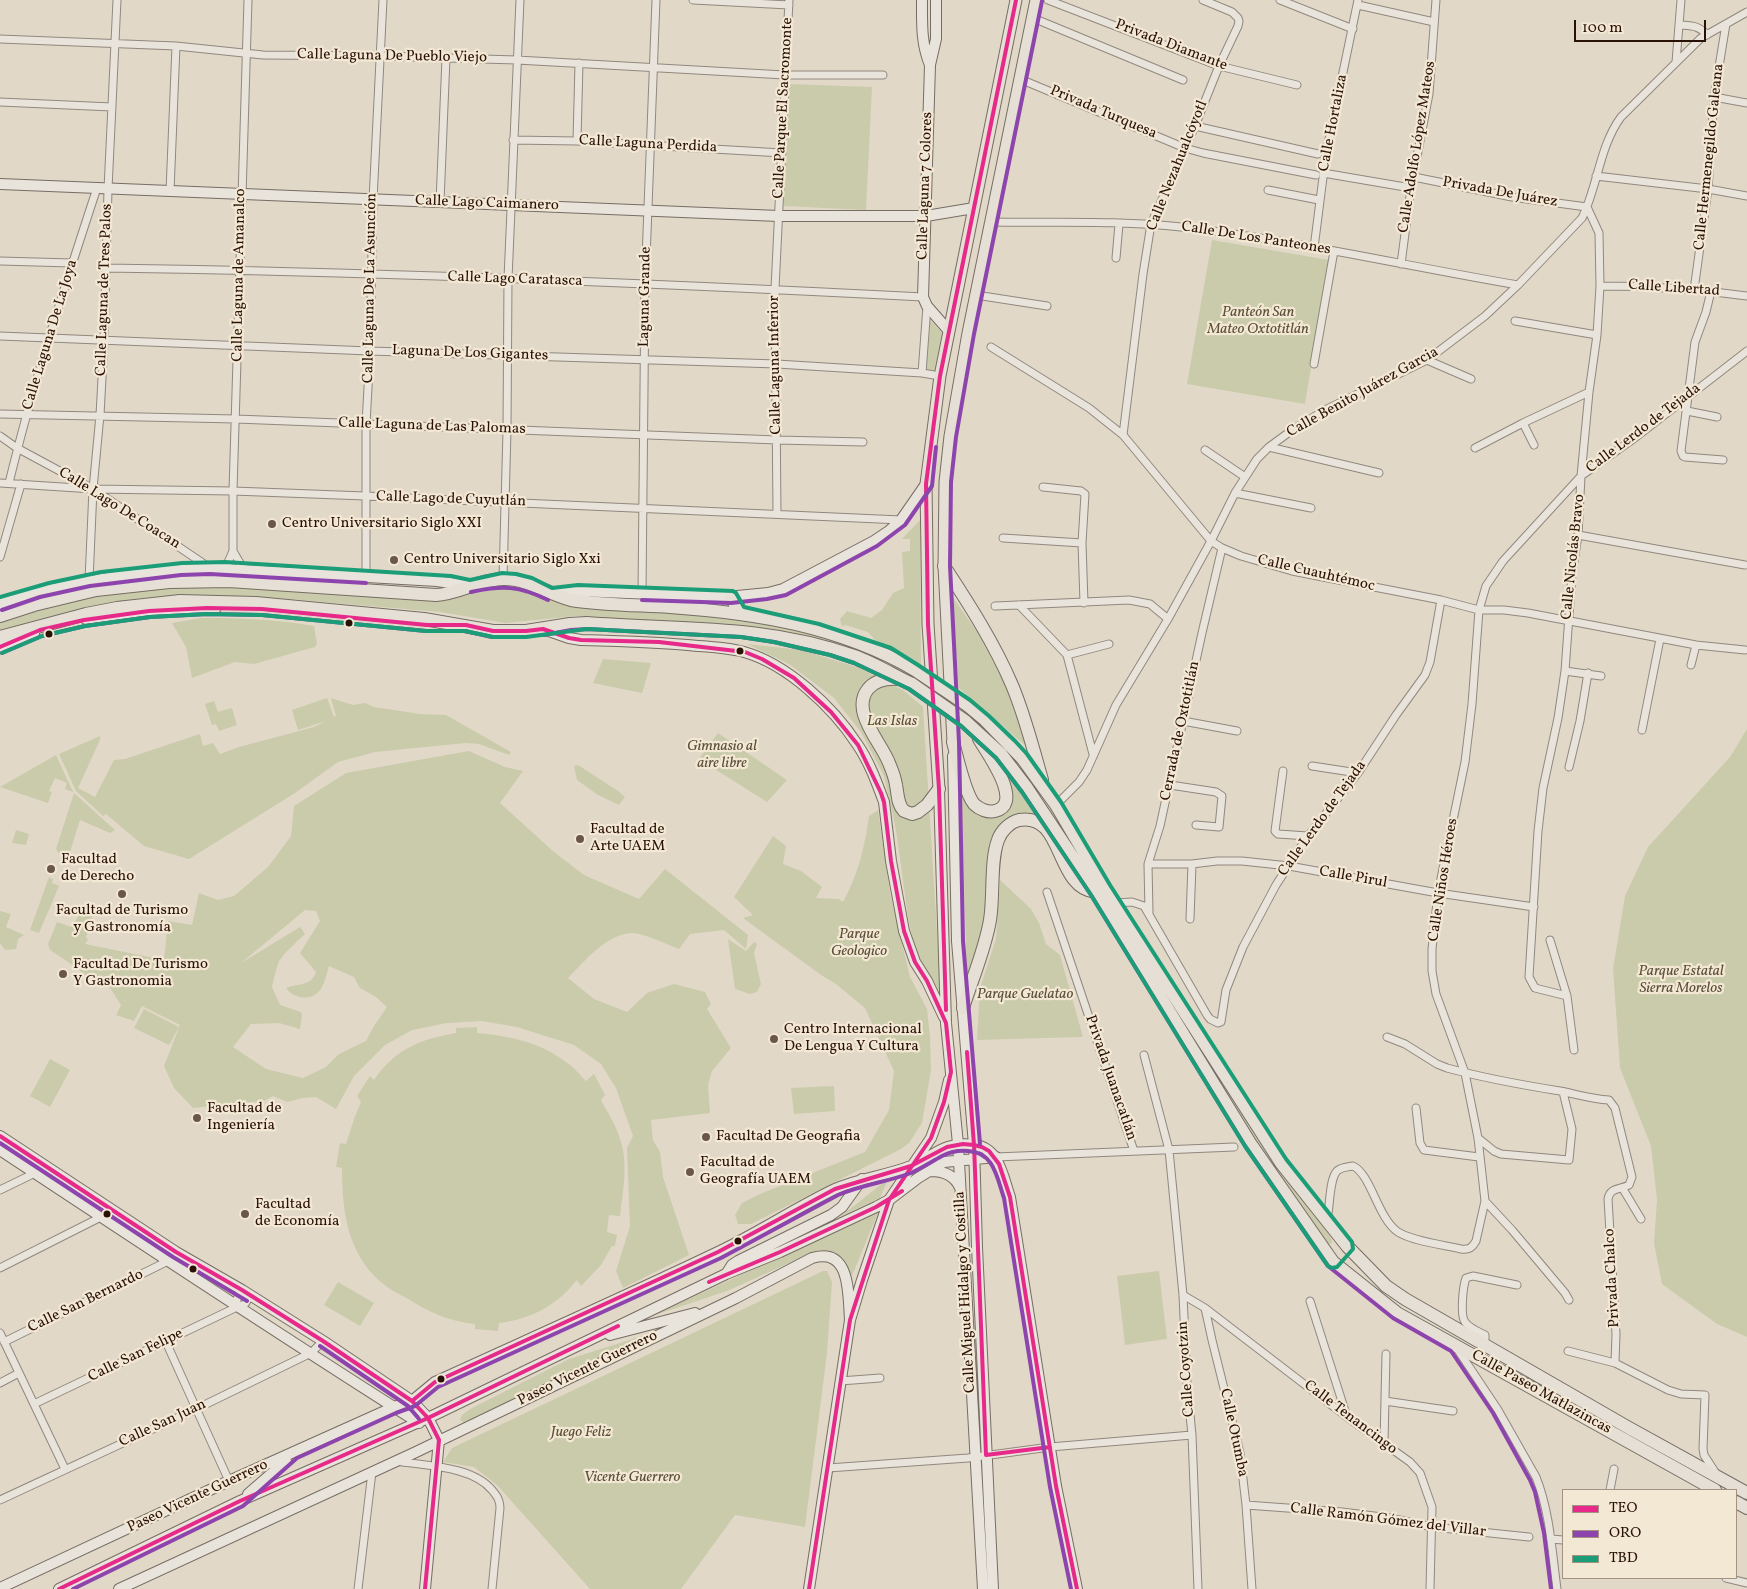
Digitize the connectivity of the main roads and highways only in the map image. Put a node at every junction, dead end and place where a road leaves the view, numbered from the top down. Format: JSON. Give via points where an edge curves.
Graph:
{"nodes":[{"id":1,"x":922,"y":0,"type":"edge"},
{"id":2,"x":936,"y":0,"type":"edge"},
{"id":3,"x":1016,"y":0,"type":"edge"},
{"id":4,"x":1036,"y":0,"type":"edge"},
{"id":5,"x":930,"y":65,"type":"junction"},
{"id":6,"x":0,"y":184,"type":"edge"},
{"id":7,"x":974,"y":208,"type":"junction"},
{"id":8,"x":926,"y":216,"type":"junction"},
{"id":9,"x":949,"y":331,"type":"junction"},
{"id":10,"x":926,"y":484,"type":"junction"},
{"id":11,"x":944,"y":566,"type":"junction"},
{"id":12,"x":169,"y":576,"type":"junction"},
{"id":13,"x":470,"y":586,"type":"junction"},
{"id":14,"x":551,"y":594,"type":"junction"},
{"id":15,"x":731,"y":597,"type":"junction"},
{"id":16,"x":0,"y":604,"type":"edge"},
{"id":17,"x":740,"y":613,"type":"junction"},
{"id":18,"x":0,"y":616,"type":"edge"},
{"id":19,"x":466,"y":625,"type":"junction"},
{"id":20,"x":543,"y":628,"type":"junction"},
{"id":21,"x":0,"y":637,"type":"edge"},
{"id":22,"x":0,"y":647,"type":"edge"},
{"id":23,"x":907,"y":682,"type":"junction"},
{"id":24,"x":975,"y":730,"type":"junction"},
{"id":25,"x":953,"y":742,"type":"junction"},
{"id":26,"x":938,"y":789,"type":"junction"},
{"id":27,"x":1045,"y":789,"type":"junction"},
{"id":28,"x":1068,"y":850,"type":"junction"},
{"id":29,"x":1065,"y":864,"type":"junction"},
{"id":30,"x":1096,"y":892,"type":"junction"},
{"id":31,"x":963,"y":1008,"type":"junction"},
{"id":32,"x":946,"y":1023,"type":"junction"},
{"id":33,"x":951,"y":1072,"type":"junction"},
{"id":34,"x":0,"y":1136,"type":"edge"},
{"id":35,"x":958,"y":1144,"type":"junction"},
{"id":36,"x":974,"y":1145,"type":"junction"},
{"id":37,"x":0,"y":1150,"type":"edge"},
{"id":38,"x":996,"y":1157,"type":"junction"},
{"id":39,"x":959,"y":1160,"type":"junction"},
{"id":40,"x":974,"y":1160,"type":"junction"},
{"id":41,"x":910,"y":1166,"type":"junction"},
{"id":42,"x":929,"y":1171,"type":"junction"},
{"id":43,"x":862,"y":1179,"type":"junction"},
{"id":44,"x":961,"y":1190,"type":"junction"},
{"id":45,"x":889,"y":1200,"type":"junction"},
{"id":46,"x":726,"y":1274,"type":"junction"},
{"id":47,"x":710,"y":1310,"type":"junction"},
{"id":48,"x":850,"y":1320,"type":"junction"},
{"id":49,"x":587,"y":1341,"type":"junction"},
{"id":50,"x":412,"y":1401,"type":"junction"},
{"id":51,"x":394,"y":1407,"type":"junction"},
{"id":52,"x":423,"y":1420,"type":"junction"},
{"id":53,"x":439,"y":1440,"type":"junction"},
{"id":54,"x":294,"y":1453,"type":"junction"},
{"id":55,"x":1713,"y":1489,"type":"edge"},
{"id":56,"x":1747,"y":1493,"type":"edge"},
{"id":57,"x":240,"y":1501,"type":"junction"},
{"id":58,"x":0,"y":1588,"type":"edge"},
{"id":59,"x":59,"y":1589,"type":"edge"},
{"id":60,"x":119,"y":1589,"type":"edge"},
{"id":61,"x":425,"y":1589,"type":"edge"},
{"id":62,"x":809,"y":1589,"type":"edge"},
{"id":63,"x":983,"y":1589,"type":"edge"},
{"id":64,"x":992,"y":1589,"type":"edge"},
{"id":65,"x":1077,"y":1589,"type":"edge"}],
"edges":[{"from":1,"to":5,"type":"main road","name":"Calle Laguna 7 Colores","via":[[922,41]]},
{"from":2,"to":5,"type":"main road","name":"Calle Laguna 7 Colores","via":[[936,39]]},
{"from":3,"to":7,"type":"main road"},
{"from":4,"to":11,"type":"main road","via":[[950,436],[945,482]]},
{"from":5,"to":8,"type":"main road","name":"Calle Laguna 7 Colores"},
{"from":6,"to":8,"type":"main road","name":"Calle Lago Caimanero","via":[[779,216]]},
{"from":7,"to":8,"type":"main road","name":"Calle Lago Caimanero"},
{"from":7,"to":9,"type":"main road"},
{"from":8,"to":9,"type":"main road","name":"Calle Laguna 7 Colores","via":[[925,302]]},
{"from":9,"to":10,"type":"main road"},
{"from":10,"to":15,"type":"main road","via":[[901,520],[874,541],[783,589]]},
{"from":10,"to":26,"type":"main road","via":[[928,624]]},
{"from":11,"to":25,"type":"main road"},
{"from":11,"to":27,"type":"highway","via":[[998,655],[1012,685]]},
{"from":12,"to":13,"type":"main road","via":[[210,568],[451,582]]},
{"from":12,"to":13,"type":"highway","via":[[436,595],[454,593]]},
{"from":12,"to":16,"type":"main road","via":[[89,580],[38,591]]},
{"from":12,"to":18,"type":"highway","via":[[96,590]]},
{"from":13,"to":14,"type":"highway","name":"Calle Paseo Matlazincas","via":[[503,579],[523,581]]},
{"from":14,"to":15,"type":"main road"},
{"from":14,"to":17,"type":"highway","name":"Calle Paseo Matlazincas","via":[[582,602]]},
{"from":15,"to":17,"type":"highway"},
{"from":17,"to":27,"type":"highway","name":"Calle Paseo Matlazincas","bridge":true,"via":[[810,628],[888,654],[986,720],[1016,751]]},
{"from":19,"to":20,"type":"highway","via":[[493,631]]},
{"from":19,"to":21,"type":"highway","via":[[256,603],[180,601],[86,614]]},
{"from":19,"to":22,"type":"main road","via":[[427,625],[262,609],[207,608],[84,620],[40,630]]},
{"from":20,"to":23,"type":"highway","via":[[587,623],[742,631],[832,649]]},
{"from":20,"to":32,"type":"main road","via":[[581,640],[659,642],[745,652],[778,668],[814,694],[858,745],[881,793],[904,931],[915,962]]},
{"from":23,"to":24,"type":"highway","bridge":true},
{"from":23,"to":26,"type":"highway","via":[[880,680],[870,686],[863,698],[864,716],[886,756],[904,811],[912,814],[921,810]]},
{"from":24,"to":25,"type":"highway","via":[[1006,787],[1005,805],[1000,809],[985,811],[973,802]]},
{"from":24,"to":28,"type":"highway","name":"Calle Paseo Matlazincas","via":[[1001,754]]},
{"from":25,"to":31,"type":"main road","name":"Calle Miguel Hidalgo y Costilla","via":[[957,941]]},
{"from":26,"to":32,"type":"main road"},
{"from":27,"to":56,"type":"highway","name":"Calle Paseo Matlazincas","via":[[1281,1163],[1347,1246],[1386,1286]]},
{"from":28,"to":29,"type":"highway"},
{"from":28,"to":30,"type":"highway","name":"Calle Paseo Matlazincas"},
{"from":29,"to":30,"type":"highway","via":[[1076,883]]},
{"from":29,"to":31,"type":"highway","via":[[1048,830],[1040,823],[1021,820],[1003,832],[996,848],[986,938]]},
{"from":30,"to":55,"type":"highway","name":"Calle Paseo Matlazincas","via":[[1250,1143],[1333,1262],[1397,1313]]},
{"from":31,"to":36,"type":"main road","name":"Calle Miguel Hidalgo y Costilla"},
{"from":32,"to":33,"type":"main road","name":"Calle Miguel Hidalgo y Costilla"},
{"from":33,"to":35,"type":"main road","name":"Calle Miguel Hidalgo y Costilla"},
{"from":33,"to":41,"type":"main road","via":[[931,1138]]},
{"from":34,"to":50,"type":"main road"},
{"from":35,"to":36,"type":"main road","name":"Paseo Vicente Guerrero"},
{"from":35,"to":39,"type":"main road","name":"Calle Miguel Hidalgo y Costilla"},
{"from":35,"to":41,"type":"main road","name":"Paseo Vicente Guerrero"},
{"from":36,"to":38,"type":"main road"},
{"from":36,"to":40,"type":"main road","name":"Calle Miguel Hidalgo y Costilla"},
{"from":37,"to":51,"type":"main road"},
{"from":38,"to":40,"type":"main road","name":"Paseo Vicente Guerrero"},
{"from":38,"to":65,"type":"main road","via":[[1010,1196],[1056,1486]]},
{"from":39,"to":40,"type":"main road","name":"Paseo Vicente Guerrero"},
{"from":39,"to":42,"type":"main road","name":"Paseo Vicente Guerrero","via":[[944,1162]]},
{"from":39,"to":44,"type":"main road","name":"Calle Miguel Hidalgo y Costilla"},
{"from":40,"to":64,"type":"main road","name":"Calle Miguel Hidalgo y Costilla"},
{"from":41,"to":43,"type":"main road","name":"Paseo Vicente Guerrero","via":[[876,1178]]},
{"from":41,"to":45,"type":"main road"},
{"from":42,"to":44,"type":"main road","via":[[950,1176]]},
{"from":42,"to":45,"type":"main road","name":"Paseo Vicente Guerrero"},
{"from":43,"to":46,"type":"main road","via":[[842,1207],[831,1215],[738,1261]]},
{"from":43,"to":50,"type":"main road","name":"Paseo Vicente Guerrero","via":[[835,1189],[720,1251],[435,1382]]},
{"from":44,"to":63,"type":"main road","name":"Calle Miguel Hidalgo y Costilla"},
{"from":45,"to":46,"type":"main road","name":"Paseo Vicente Guerrero"},
{"from":45,"to":48,"type":"main road"},
{"from":46,"to":49,"type":"main road","name":"Paseo Vicente Guerrero"},
{"from":47,"to":48,"type":"main road","name":"Paseo Vicente Guerrero","via":[[821,1255],[836,1259],[845,1274]]},
{"from":47,"to":49,"type":"main road"},
{"from":47,"to":53,"type":"main road","name":"Paseo Vicente Guerrero"},
{"from":48,"to":62,"type":"main road"},
{"from":49,"to":52,"type":"main road","name":"Paseo Vicente Guerrero"},
{"from":50,"to":51,"type":"main road","name":"Paseo Vicente Guerrero"},
{"from":50,"to":52,"type":"main road"},
{"from":51,"to":52,"type":"main road"},
{"from":51,"to":54,"type":"main road","name":"Paseo Vicente Guerrero"},
{"from":52,"to":53,"type":"main road"},
{"from":52,"to":57,"type":"main road","name":"Paseo Vicente Guerrero"},
{"from":53,"to":60,"type":"main road","name":"Paseo Vicente Guerrero"},
{"from":53,"to":61,"type":"main road"},
{"from":54,"to":57,"type":"main road"},
{"from":54,"to":58,"type":"main road","name":"Paseo Vicente Guerrero"},
{"from":57,"to":59,"type":"main road","name":"Paseo Vicente Guerrero"}]}
